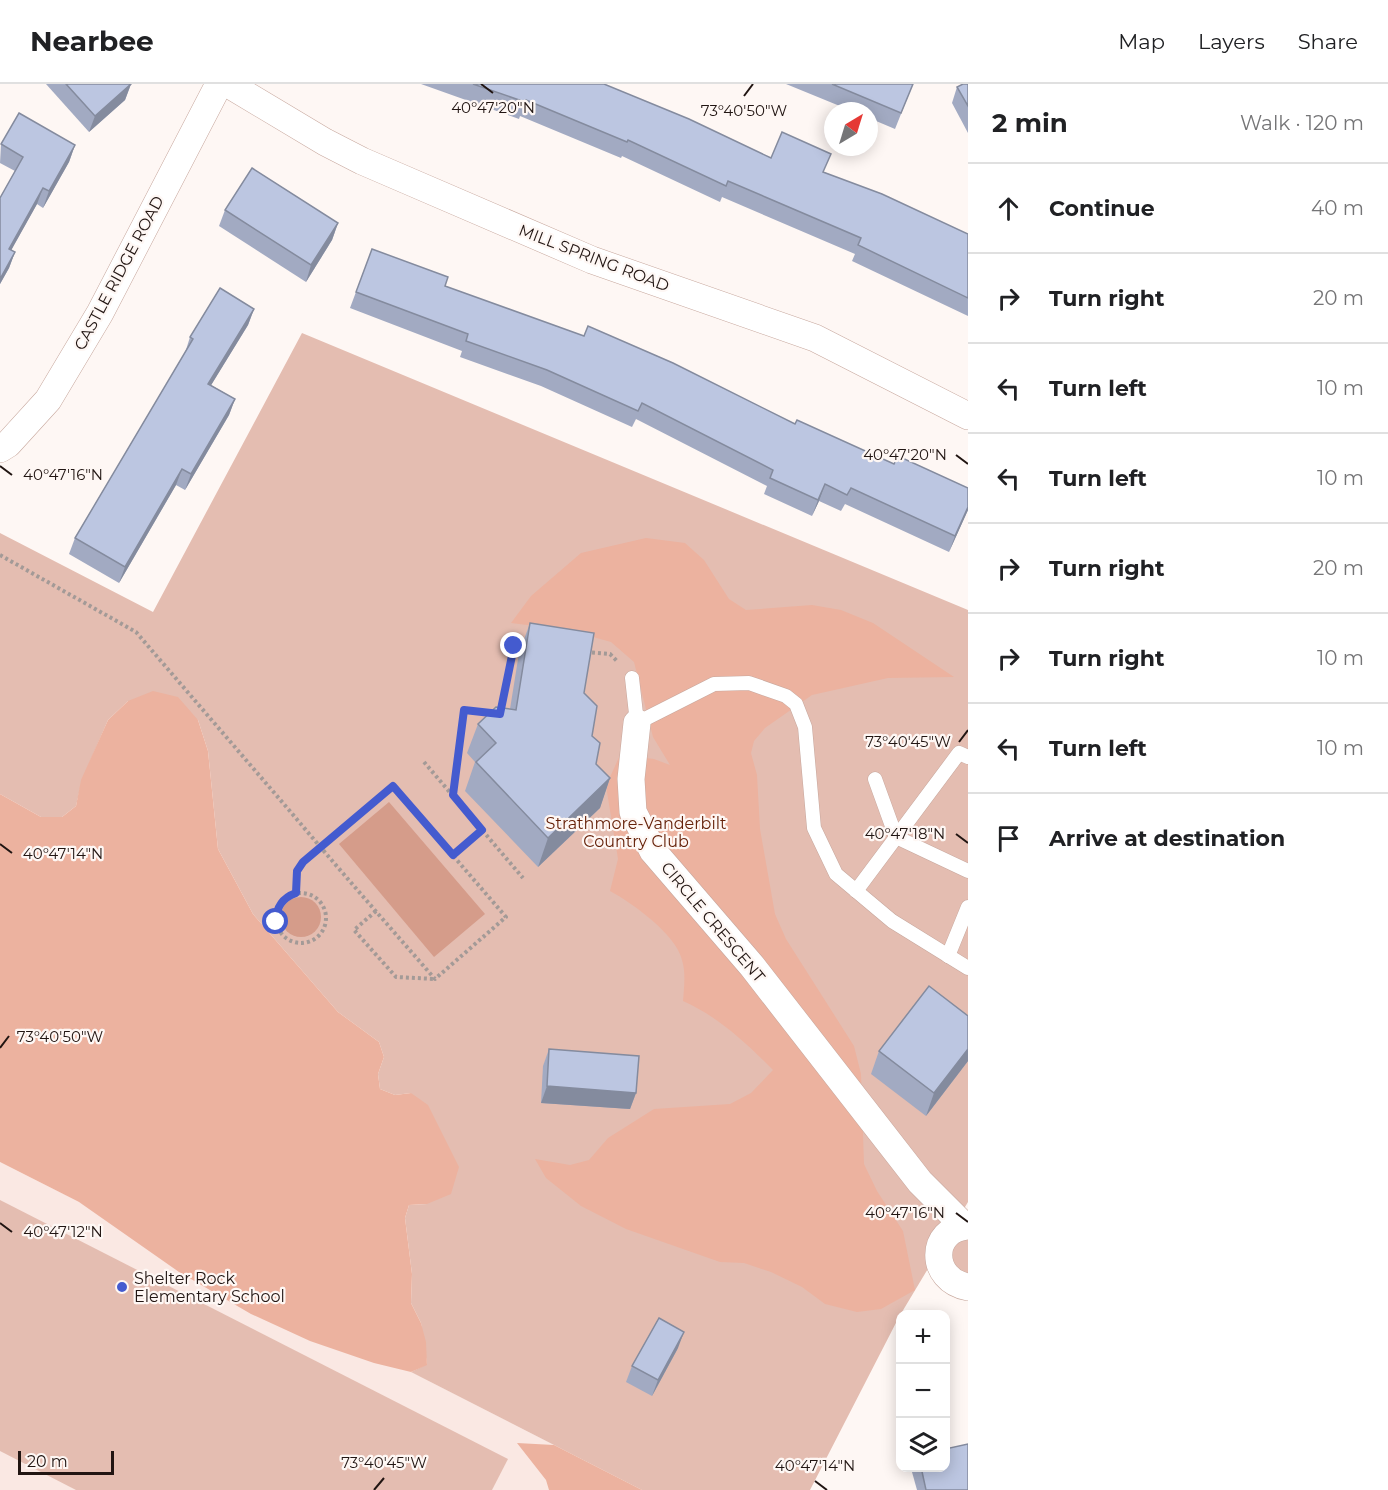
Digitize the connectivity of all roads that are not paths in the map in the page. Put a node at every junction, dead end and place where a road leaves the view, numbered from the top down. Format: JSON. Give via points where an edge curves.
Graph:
{"nodes":[{"id":1,"x":219,"y":84,"type":"edge"},
{"id":2,"x":228,"y":84,"type":"edge"},
{"id":3,"x":968,"y":416,"type":"edge"},
{"id":4,"x":0,"y":449,"type":"edge"},
{"id":5,"x":632,"y":678,"type":"road end"},
{"id":6,"x":638,"y":723,"type":"junction"},
{"id":7,"x":968,"y":757,"type":"edge"},
{"id":8,"x":875,"y":779,"type":"dead end"},
{"id":9,"x":896,"y":837,"type":"junction"},
{"id":10,"x":968,"y":871,"type":"edge"},
{"id":11,"x":856,"y":891,"type":"junction"},
{"id":12,"x":968,"y":907,"type":"edge"},
{"id":13,"x":948,"y":956,"type":"junction"},
{"id":14,"x":968,"y":968,"type":"edge"},
{"id":15,"x":962,"y":1220,"type":"edge"},
{"id":16,"x":968,"y":1287,"type":"edge"}],
"edges":[{"from":1,"to":4,"type":"street","name":"CASTLE RIDGE ROAD","via":[[100,313],[54,390],[18,434]]},
{"from":2,"to":3,"type":"street","name":"MILL SPRING ROAD","via":[[362,161],[592,260],[816,338]]},
{"from":5,"to":6,"type":"lane"},
{"from":6,"to":11,"type":"lane","via":[[714,684],[749,683],[786,696],[796,704],[806,727],[814,828],[836,874]]},
{"from":6,"to":15,"type":"street","name":"CIRCLE CRESCENT","via":[[630,779],[633,812],[653,851],[752,966],[920,1182]]},
{"from":7,"to":9,"type":"lane","via":[[958,753]]},
{"from":8,"to":9,"type":"lane"},
{"from":9,"to":10,"type":"lane"},
{"from":9,"to":11,"type":"lane"},
{"from":11,"to":13,"type":"lane","via":[[892,921]]},
{"from":12,"to":13,"type":"lane"},
{"from":13,"to":14,"type":"lane"},
{"from":15,"to":16,"type":"street","via":[[940,1247],[940,1267],[951,1281]]}]}
